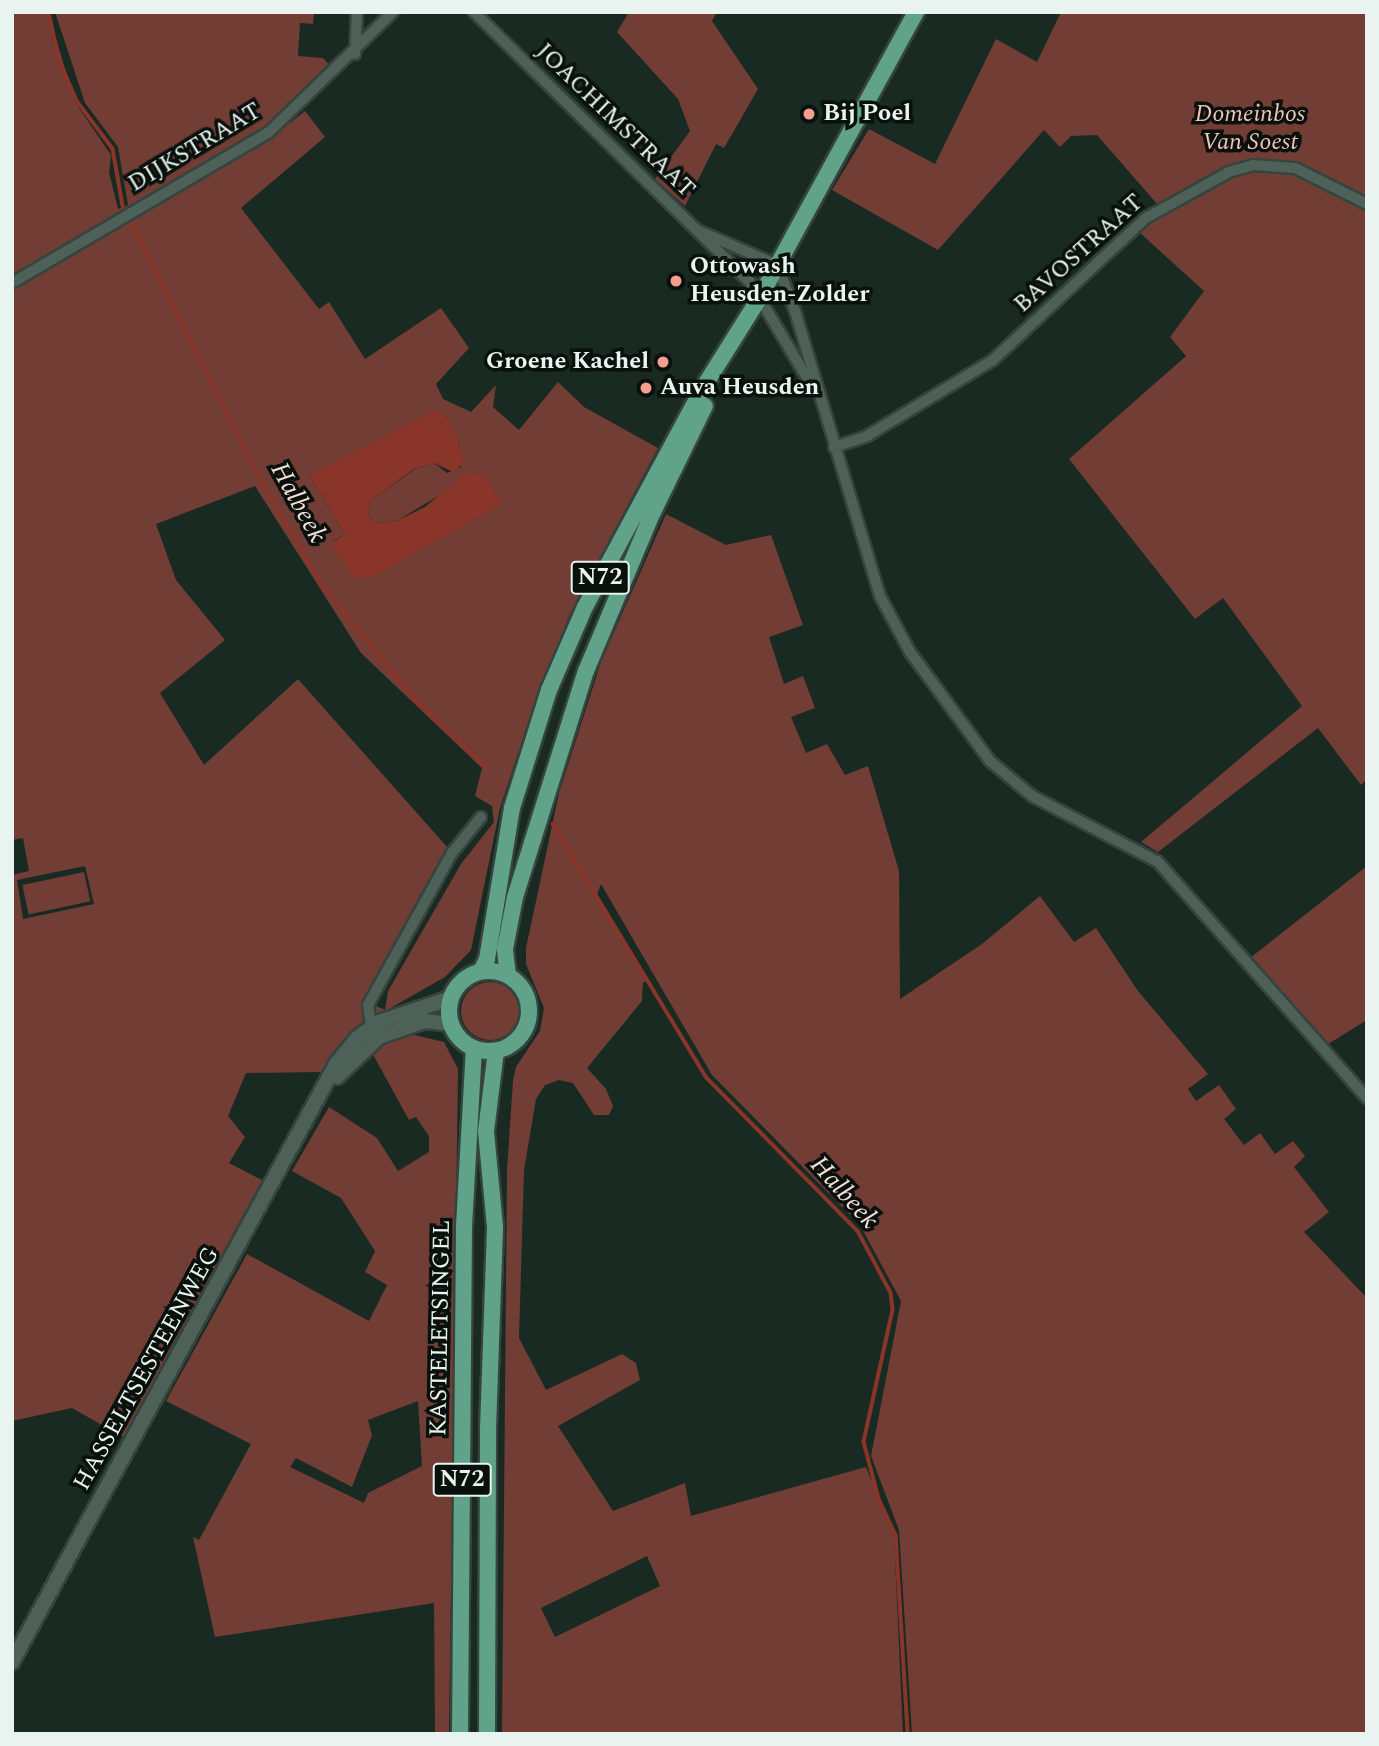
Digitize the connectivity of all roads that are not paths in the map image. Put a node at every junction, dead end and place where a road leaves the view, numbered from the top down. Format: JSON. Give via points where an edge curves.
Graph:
{"nodes":[{"id":1,"x":356,"y":12,"type":"edge"},
{"id":2,"x":393,"y":12,"type":"edge"},
{"id":3,"x":474,"y":12,"type":"edge"},
{"id":4,"x":916,"y":12,"type":"edge"},
{"id":5,"x":355,"y":54,"type":"junction"},
{"id":6,"x":1367,"y":204,"type":"edge"},
{"id":7,"x":697,"y":230,"type":"junction"},
{"id":8,"x":777,"y":265,"type":"junction"},
{"id":9,"x":12,"y":283,"type":"edge"},
{"id":10,"x":760,"y":297,"type":"junction"},
{"id":11,"x":721,"y":363,"type":"junction"},
{"id":12,"x":820,"y":401,"type":"junction"},
{"id":13,"x":834,"y":447,"type":"junction"},
{"id":14,"x":481,"y":817,"type":"dead end"},
{"id":15,"x":481,"y":971,"type":"junction"},
{"id":16,"x":508,"y":975,"type":"junction"},
{"id":17,"x":451,"y":998,"type":"junction"},
{"id":18,"x":451,"y":1024,"type":"junction"},
{"id":19,"x":371,"y":1028,"type":"junction"},
{"id":20,"x":474,"y":1048,"type":"junction"},
{"id":21,"x":495,"y":1051,"type":"junction"},
{"id":22,"x":321,"y":1098,"type":"junction"},
{"id":23,"x":1367,"y":1098,"type":"edge"},
{"id":24,"x":12,"y":1662,"type":"edge"},
{"id":25,"x":460,"y":1734,"type":"edge"},
{"id":26,"x":487,"y":1734,"type":"edge"}],
"edges":[{"from":1,"to":5,"type":"street"},
{"from":2,"to":5,"type":"street","name":"DIJKSTRAAT"},
{"from":3,"to":7,"type":"street","name":"JOACHIMSTRAAT"},
{"from":4,"to":8,"type":"main road","number":"N72"},
{"from":5,"to":9,"type":"street","name":"DIJKSTRAAT","via":[[268,133]]},
{"from":6,"to":13,"type":"street","name":"BAVOSTRAAT","via":[[1295,168],[1253,165],[1229,172],[1146,218],[993,360],[867,436]]},
{"from":7,"to":8,"type":"street","name":"JOACHIMSTRAAT"},
{"from":7,"to":10,"type":"street","name":"JOACHIMSTRAAT"},
{"from":8,"to":10,"type":"main road","number":"N72"},
{"from":8,"to":12,"type":"street"},
{"from":10,"to":11,"type":"main road","number":"N72"},
{"from":10,"to":12,"type":"street","name":"JOACHIMSTRAAT"},
{"from":11,"to":15,"type":"main road","number":"N72","via":[[610,556],[549,691],[512,807],[487,959]]},
{"from":11,"to":16,"type":"main road","number":"N72","via":[[586,671],[515,897],[505,949]]},
{"from":12,"to":13,"type":"street"},
{"from":13,"to":23,"type":"street","via":[[867,559],[894,624],[990,761],[1032,796],[1158,862]]},
{"from":14,"to":19,"type":"street","via":[[452,853],[368,1005]]},
{"from":15,"to":16,"type":"main road"},
{"from":15,"to":17,"type":"main road","name":"HASSELTSESTEENWEG","via":[[458,985]]},
{"from":16,"to":21,"type":"main road","via":[[525,993],[529,1017],[517,1040]]},
{"from":17,"to":18,"type":"main road"},
{"from":17,"to":19,"type":"street","name":"HASSELTSESTEENWEG","via":[[409,1009]]},
{"from":18,"to":20,"type":"main road"},
{"from":18,"to":22,"type":"street","name":"HASSELTSESTEENWEG","via":[[425,1021],[379,1037],[361,1050]]},
{"from":19,"to":22,"type":"street","name":"HASSELTSESTEENWEG","via":[[336,1064]]},
{"from":20,"to":21,"type":"main road"},
{"from":20,"to":25,"type":"main road","name":"KASTELETSINGEL","number":"N72","via":[[464,1226]]},
{"from":21,"to":26,"type":"main road","name":"KASTELETSINGEL","number":"N72","via":[[486,1132],[495,1227],[488,1429]]},
{"from":22,"to":24,"type":"street","name":"HASSELTSESTEENWEG"}]}
